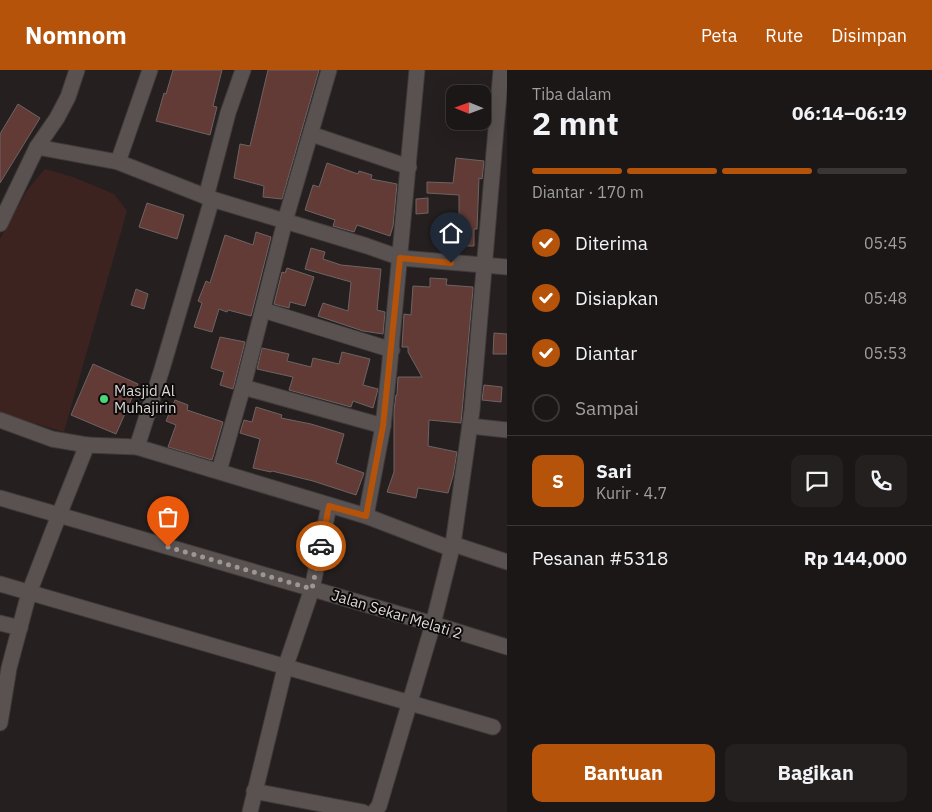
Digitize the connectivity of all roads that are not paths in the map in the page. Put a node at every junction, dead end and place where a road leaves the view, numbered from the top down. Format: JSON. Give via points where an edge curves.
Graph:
{"nodes":[{"id":1,"x":77,"y":70,"type":"edge"},
{"id":2,"x":150,"y":70,"type":"edge"},
{"id":3,"x":243,"y":70,"type":"edge"},
{"id":4,"x":329,"y":70,"type":"edge"},
{"id":5,"x":417,"y":70,"type":"edge"},
{"id":6,"x":501,"y":70,"type":"edge"},
{"id":7,"x":310,"y":134,"type":"junction"},
{"id":8,"x":37,"y":147,"type":"junction"},
{"id":9,"x":118,"y":162,"type":"junction"},
{"id":10,"x":409,"y":167,"type":"junction"},
{"id":11,"x":209,"y":198,"type":"junction"},
{"id":12,"x":285,"y":221,"type":"junction"},
{"id":13,"x":0,"y":224,"type":"edge"},
{"id":14,"x":400,"y":258,"type":"junction"},
{"id":15,"x":484,"y":266,"type":"junction"},
{"id":16,"x":507,"y":267,"type":"edge"},
{"id":17,"x":263,"y":310,"type":"junction"},
{"id":18,"x":392,"y":350,"type":"junction"},
{"id":19,"x":243,"y":387,"type":"junction"},
{"id":20,"x":0,"y":420,"type":"edge"},
{"id":21,"x":383,"y":426,"type":"junction"},
{"id":22,"x":470,"y":426,"type":"junction"},
{"id":23,"x":507,"y":430,"type":"edge"},
{"id":24,"x":87,"y":445,"type":"junction"},
{"id":25,"x":137,"y":447,"type":"junction"},
{"id":26,"x":219,"y":471,"type":"junction"},
{"id":27,"x":0,"y":498,"type":"edge"},
{"id":28,"x":329,"y":506,"type":"junction"},
{"id":29,"x":59,"y":516,"type":"junction"},
{"id":30,"x":366,"y":516,"type":"junction"},
{"id":31,"x":453,"y":547,"type":"junction"},
{"id":32,"x":507,"y":562,"type":"edge"},
{"id":33,"x":0,"y":584,"type":"edge"},
{"id":34,"x":312,"y":589,"type":"junction"},
{"id":35,"x":29,"y":593,"type":"junction"},
{"id":36,"x":0,"y":623,"type":"edge"},
{"id":37,"x":433,"y":624,"type":"junction"},
{"id":38,"x":20,"y":628,"type":"junction"},
{"id":39,"x":507,"y":647,"type":"edge"},
{"id":40,"x":4,"y":667,"type":"edge"},
{"id":41,"x":285,"y":668,"type":"junction"},
{"id":42,"x":408,"y":703,"type":"junction"},
{"id":43,"x":0,"y":723,"type":"edge"},
{"id":44,"x":493,"y":727,"type":"dead end"},
{"id":45,"x":254,"y":791,"type":"junction"},
{"id":46,"x":250,"y":812,"type":"edge"},
{"id":47,"x":363,"y":812,"type":"edge"},
{"id":48,"x":374,"y":812,"type":"edge"}],
"edges":[{"from":1,"to":8,"type":"street","via":[[58,118]]},
{"from":2,"to":9,"type":"street"},
{"from":3,"to":11,"type":"street","via":[[228,113]]},
{"from":4,"to":7,"type":"street"},
{"from":5,"to":10,"type":"street"},
{"from":6,"to":15,"type":"street"},
{"from":7,"to":10,"type":"street"},
{"from":7,"to":12,"type":"street"},
{"from":8,"to":9,"type":"street"},
{"from":8,"to":13,"type":"street"},
{"from":9,"to":11,"type":"street"},
{"from":10,"to":14,"type":"street"},
{"from":11,"to":12,"type":"street"},
{"from":11,"to":25,"type":"street"},
{"from":12,"to":14,"type":"street"},
{"from":12,"to":17,"type":"street"},
{"from":14,"to":15,"type":"street"},
{"from":14,"to":18,"type":"street"},
{"from":15,"to":16,"type":"street"},
{"from":15,"to":22,"type":"street"},
{"from":17,"to":18,"type":"street"},
{"from":17,"to":19,"type":"street"},
{"from":18,"to":21,"type":"street"},
{"from":19,"to":21,"type":"street"},
{"from":19,"to":26,"type":"street"},
{"from":20,"to":24,"type":"street","via":[[52,439]]},
{"from":21,"to":30,"type":"street"},
{"from":22,"to":23,"type":"street"},
{"from":22,"to":31,"type":"street"},
{"from":24,"to":25,"type":"street"},
{"from":24,"to":29,"type":"street"},
{"from":25,"to":26,"type":"street"},
{"from":26,"to":28,"type":"street"},
{"from":27,"to":29,"type":"street","name":"Jalan Sekar Melati 2"},
{"from":28,"to":30,"type":"street"},
{"from":28,"to":34,"type":"street"},
{"from":29,"to":34,"type":"street","name":"Jalan Sekar Melati 2"},
{"from":29,"to":35,"type":"street"},
{"from":30,"to":31,"type":"street"},
{"from":31,"to":32,"type":"street"},
{"from":31,"to":37,"type":"street"},
{"from":33,"to":35,"type":"street"},
{"from":34,"to":37,"type":"street","name":"Jalan Sekar Melati 2"},
{"from":34,"to":41,"type":"street"},
{"from":35,"to":38,"type":"street"},
{"from":35,"to":41,"type":"street"},
{"from":36,"to":38,"type":"street"},
{"from":37,"to":39,"type":"street","name":"Jalan Sekar Melati 2"},
{"from":37,"to":42,"type":"street"},
{"from":38,"to":40,"type":"street"},
{"from":40,"to":43,"type":"street"},
{"from":41,"to":42,"type":"street"},
{"from":41,"to":45,"type":"street"},
{"from":42,"to":44,"type":"street"},
{"from":42,"to":48,"type":"street","via":[[379,806]]},
{"from":45,"to":46,"type":"street"},
{"from":45,"to":47,"type":"street"}]}
